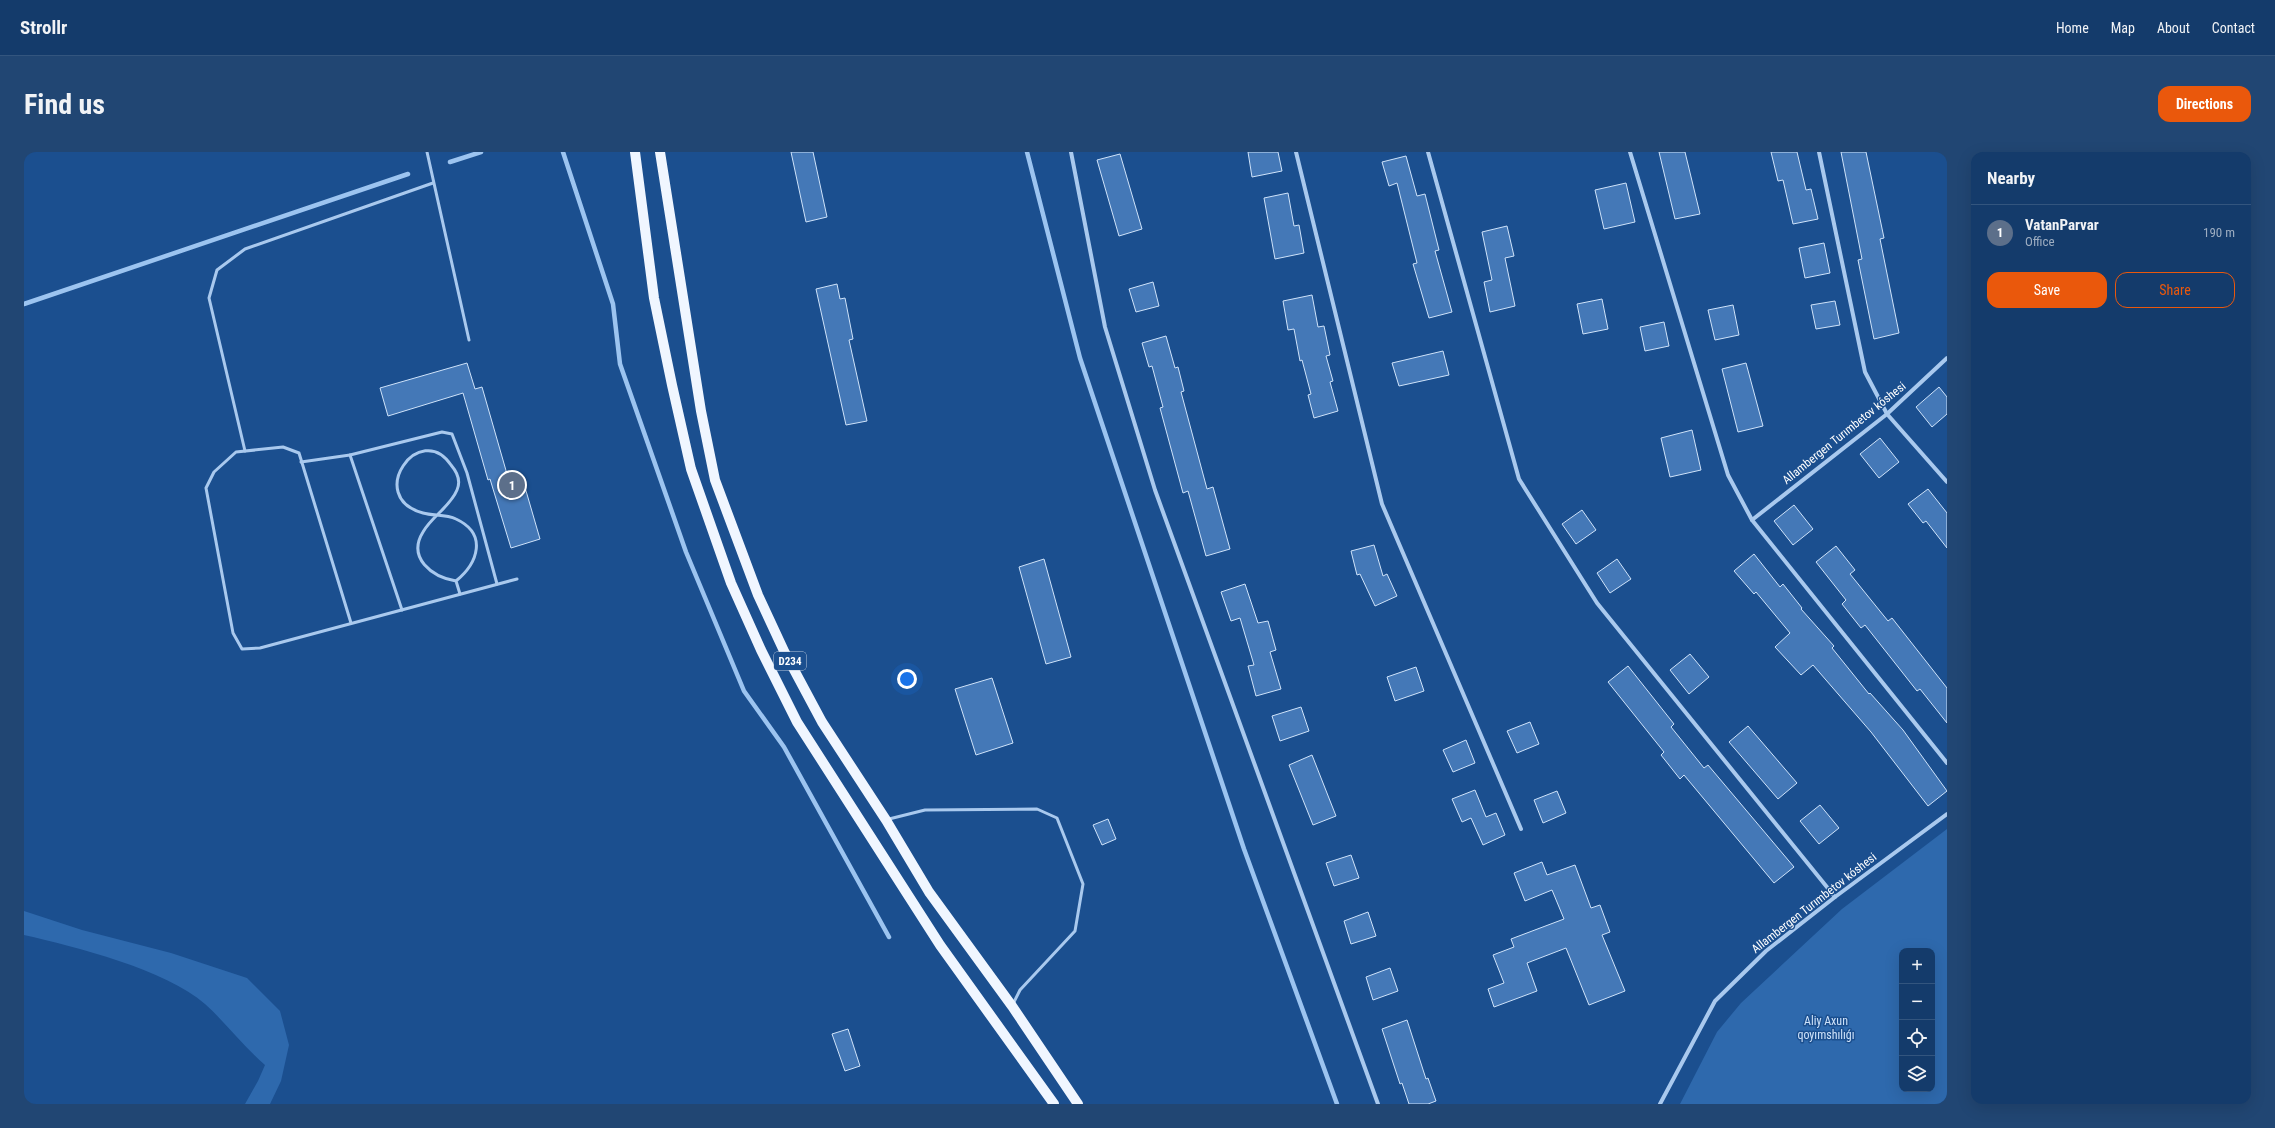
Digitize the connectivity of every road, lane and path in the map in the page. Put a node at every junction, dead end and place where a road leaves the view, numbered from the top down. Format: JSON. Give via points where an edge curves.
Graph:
{"nodes":[{"id":1,"x":427,"y":152,"type":"edge"},
{"id":2,"x":635,"y":152,"type":"edge"},
{"id":3,"x":660,"y":152,"type":"edge"},
{"id":4,"x":1071,"y":152,"type":"edge"},
{"id":5,"x":1296,"y":152,"type":"edge"},
{"id":6,"x":1428,"y":152,"type":"edge"},
{"id":7,"x":1630,"y":152,"type":"edge"},
{"id":8,"x":1819,"y":152,"type":"edge"},
{"id":9,"x":433,"y":183,"type":"junction"},
{"id":10,"x":469,"y":340,"type":"dead end"},
{"id":11,"x":1947,"y":358,"type":"edge"},
{"id":12,"x":1888,"y":414,"type":"junction"},
{"id":13,"x":245,"y":451,"type":"junction"},
{"id":14,"x":350,"y":454,"type":"junction"},
{"id":15,"x":301,"y":462,"type":"junction"},
{"id":16,"x":1947,"y":482,"type":"edge"},
{"id":17,"x":437,"y":515,"type":"junction"},
{"id":18,"x":1752,"y":520,"type":"junction"},
{"id":19,"x":517,"y":579,"type":"dead end"},
{"id":20,"x":456,"y":581,"type":"junction"},
{"id":21,"x":497,"y":584,"type":"junction"},
{"id":22,"x":460,"y":594,"type":"junction"},
{"id":23,"x":402,"y":610,"type":"junction"},
{"id":24,"x":351,"y":623,"type":"junction"},
{"id":25,"x":1947,"y":763,"type":"edge"},
{"id":26,"x":1947,"y":814,"type":"edge"},
{"id":27,"x":886,"y":820,"type":"junction"},
{"id":28,"x":1521,"y":830,"type":"dead end"},
{"id":29,"x":1835,"y":896,"type":"junction"},
{"id":30,"x":1012,"y":1006,"type":"junction"},
{"id":31,"x":1054,"y":1104,"type":"edge"},
{"id":32,"x":1078,"y":1104,"type":"edge"},
{"id":33,"x":1378,"y":1104,"type":"edge"},
{"id":34,"x":1660,"y":1104,"type":"edge"}],
"edges":[{"from":1,"to":9,"type":"lane"},
{"from":2,"to":31,"type":"main road","number":"D234","via":[[654,298],[673,392],[692,475],[731,583],[797,722],[940,945]]},
{"from":3,"to":27,"type":"main road","number":"D234","via":[[715,480],[758,595],[784,651],[822,722]]},
{"from":4,"to":33,"type":"street","via":[[1105,327],[1155,490]]},
{"from":5,"to":28,"type":"street","via":[[1382,504]]},
{"from":6,"to":29,"type":"street","via":[[1519,479],[1597,603]]},
{"from":7,"to":18,"type":"street","via":[[1728,475]]},
{"from":8,"to":12,"type":"street","via":[[1865,372]]},
{"from":9,"to":10,"type":"lane"},
{"from":9,"to":13,"type":"lane","via":[[245,249],[217,270],[210,298]]},
{"from":11,"to":12,"type":"street","name":"Allambergen Turımbetov kóshesi"},
{"from":12,"to":16,"type":"street"},
{"from":12,"to":18,"type":"street","name":"Allambergen Turımbetov kóshesi"},
{"from":13,"to":15,"type":"lane","via":[[283,447],[298,453]]},
{"from":13,"to":24,"type":"lane","via":[[236,452],[214,472],[206,488],[233,633],[242,649],[260,648]]},
{"from":14,"to":15,"type":"lane"},
{"from":14,"to":21,"type":"lane","via":[[442,432],[452,434],[467,473],[488,543]]},
{"from":14,"to":23,"type":"lane"},
{"from":15,"to":24,"type":"lane"},
{"from":17,"to":17,"type":"lane","via":[[422,513],[410,507],[399,496],[397,482],[400,467],[415,454],[430,450],[447,458],[458,473],[458,488],[445,508]]},
{"from":17,"to":20,"type":"lane","via":[[418,540],[419,555],[427,569],[441,578]]},
{"from":17,"to":20,"type":"lane","via":[[455,518],[469,528],[476,541],[475,558],[468,572]]},
{"from":18,"to":25,"type":"street"},
{"from":19,"to":21,"type":"lane"},
{"from":20,"to":22,"type":"lane"},
{"from":21,"to":22,"type":"lane"},
{"from":22,"to":23,"type":"lane"},
{"from":23,"to":24,"type":"lane"},
{"from":26,"to":29,"type":"street","name":"Allambergen Turımbetov kóshesi"},
{"from":27,"to":30,"type":"main road","number":"D234","via":[[929,892]]},
{"from":27,"to":30,"type":"lane","via":[[933,810],[1037,809],[1057,818],[1083,884],[1075,931],[1020,990]]},
{"from":29,"to":34,"type":"street","name":"Allambergen Turımbetov kóshesi","via":[[1766,951],[1715,1002]]},
{"from":30,"to":32,"type":"main road","number":"D234"}]}
